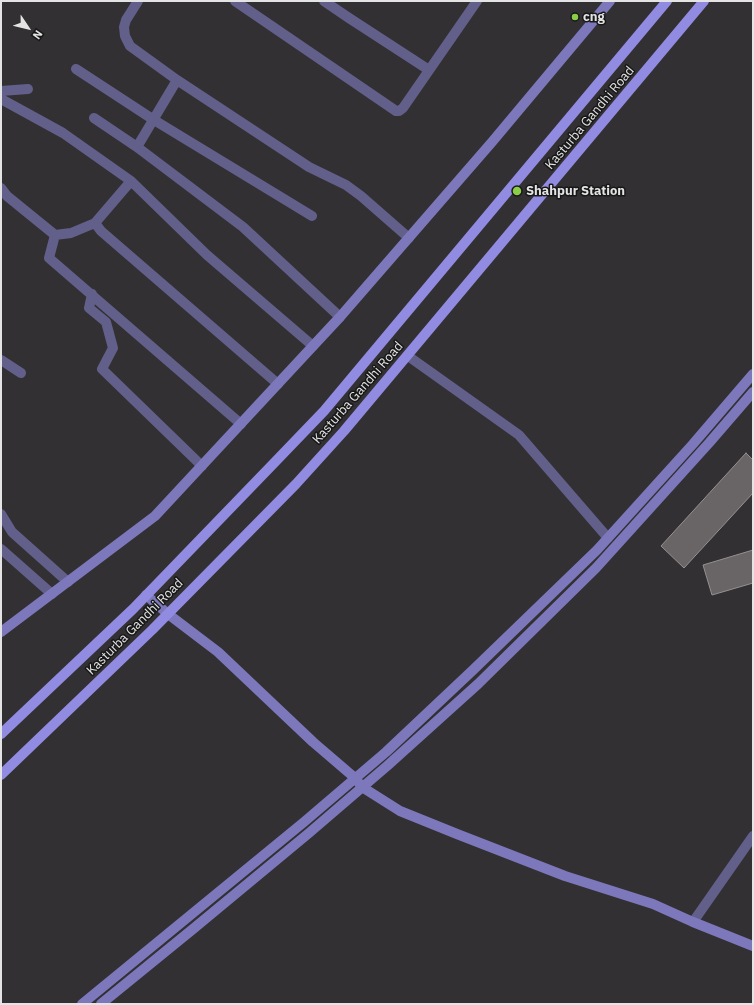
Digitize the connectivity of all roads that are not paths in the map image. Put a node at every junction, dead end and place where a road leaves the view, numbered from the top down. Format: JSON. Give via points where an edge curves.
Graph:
{"nodes":[{"id":1,"x":138,"y":1,"type":"edge"},
{"id":2,"x":235,"y":1,"type":"edge"},
{"id":3,"x":324,"y":1,"type":"edge"},
{"id":4,"x":477,"y":1,"type":"edge"},
{"id":5,"x":610,"y":1,"type":"edge"},
{"id":6,"x":667,"y":1,"type":"edge"},
{"id":7,"x":704,"y":1,"type":"edge"},
{"id":8,"x":76,"y":69,"type":"dead end"},
{"id":9,"x":429,"y":70,"type":"junction"},
{"id":10,"x":177,"y":80,"type":"junction"},
{"id":11,"x":28,"y":89,"type":"dead end"},
{"id":12,"x":1,"y":91,"type":"edge"},
{"id":13,"x":1,"y":99,"type":"edge"},
{"id":14,"x":94,"y":118,"type":"dead end"},
{"id":15,"x":154,"y":120,"type":"junction"},
{"id":16,"x":137,"y":147,"type":"junction"},
{"id":17,"x":131,"y":181,"type":"junction"},
{"id":18,"x":1,"y":188,"type":"edge"},
{"id":19,"x":312,"y":216,"type":"dead end"},
{"id":20,"x":95,"y":223,"type":"junction"},
{"id":21,"x":56,"y":236,"type":"junction"},
{"id":22,"x":409,"y":238,"type":"junction"},
{"id":23,"x":92,"y":294,"type":"junction"},
{"id":24,"x":340,"y":317,"type":"junction"},
{"id":25,"x":313,"y":346,"type":"junction"},
{"id":26,"x":408,"y":356,"type":"junction"},
{"id":27,"x":1,"y":360,"type":"edge"},
{"id":28,"x":21,"y":372,"type":"dead end"},
{"id":29,"x":753,"y":374,"type":"edge"},
{"id":30,"x":278,"y":384,"type":"junction"},
{"id":31,"x":753,"y":392,"type":"edge"},
{"id":32,"x":241,"y":424,"type":"junction"},
{"id":33,"x":202,"y":466,"type":"junction"},
{"id":34,"x":1,"y":514,"type":"edge"},
{"id":35,"x":608,"y":538,"type":"junction"},
{"id":36,"x":1,"y":549,"type":"edge"},
{"id":37,"x":68,"y":582,"type":"junction"},
{"id":38,"x":52,"y":594,"type":"junction"},
{"id":39,"x":146,"y":595,"type":"junction"},
{"id":40,"x":168,"y":614,"type":"junction"},
{"id":41,"x":1,"y":632,"type":"edge"},
{"id":42,"x":1,"y":734,"type":"edge"},
{"id":43,"x":1,"y":775,"type":"edge"},
{"id":44,"x":355,"y":778,"type":"junction"},
{"id":45,"x":362,"y":787,"type":"junction"},
{"id":46,"x":753,"y":836,"type":"edge"},
{"id":47,"x":693,"y":922,"type":"junction"},
{"id":48,"x":753,"y":946,"type":"edge"},
{"id":49,"x":82,"y":1004,"type":"edge"},
{"id":50,"x":101,"y":1004,"type":"edge"}],
"edges":[{"from":1,"to":10,"type":"street","via":[[126,20],[125,36],[130,46]]},
{"from":2,"to":9,"type":"street","via":[[396,111],[404,108]]},
{"from":3,"to":9,"type":"street"},
{"from":4,"to":9,"type":"street"},
{"from":5,"to":22,"type":"street"},
{"from":6,"to":39,"type":"main road","name":"Kasturba Gandhi Road","via":[[324,411]]},
{"from":7,"to":26,"type":"main road","name":"Kasturba Gandhi Road"},
{"from":8,"to":15,"type":"street"},
{"from":10,"to":15,"type":"street"},
{"from":10,"to":22,"type":"street","via":[[309,167],[346,185]]},
{"from":11,"to":12,"type":"street"},
{"from":13,"to":17,"type":"street","via":[[63,133]]},
{"from":14,"to":16,"type":"street"},
{"from":15,"to":16,"type":"street"},
{"from":15,"to":19,"type":"street"},
{"from":16,"to":24,"type":"street","via":[[243,227]]},
{"from":17,"to":20,"type":"street"},
{"from":17,"to":25,"type":"street","via":[[207,255]]},
{"from":18,"to":21,"type":"street","via":[[7,196]]},
{"from":20,"to":21,"type":"street"},
{"from":20,"to":30,"type":"street","via":[[101,231]]},
{"from":21,"to":23,"type":"street","via":[[50,258]]},
{"from":22,"to":24,"type":"street"},
{"from":23,"to":32,"type":"street"},
{"from":23,"to":33,"type":"street","via":[[89,308],[106,322],[113,348],[102,369]]},
{"from":24,"to":25,"type":"street"},
{"from":25,"to":30,"type":"street"},
{"from":26,"to":35,"type":"street","via":[[520,435]]},
{"from":26,"to":40,"type":"main road","name":"Kasturba Gandhi Road","via":[[296,484]]},
{"from":27,"to":28,"type":"street"},
{"from":29,"to":35,"type":"street","via":[[694,444]]},
{"from":30,"to":32,"type":"street"},
{"from":31,"to":45,"type":"street","via":[[596,568],[478,684]]},
{"from":32,"to":33,"type":"street"},
{"from":33,"to":37,"type":"street","via":[[155,516]]},
{"from":34,"to":37,"type":"street","via":[[12,532]]},
{"from":35,"to":44,"type":"street","via":[[473,670]]},
{"from":36,"to":38,"type":"street"},
{"from":37,"to":38,"type":"street"},
{"from":38,"to":41,"type":"street"},
{"from":39,"to":40,"type":"street"},
{"from":39,"to":42,"type":"main road","name":"Kasturba Gandhi Road"},
{"from":40,"to":43,"type":"main road","name":"Kasturba Gandhi Road"},
{"from":40,"to":44,"type":"street","via":[[218,652]]},
{"from":44,"to":45,"type":"street"},
{"from":44,"to":49,"type":"street"},
{"from":45,"to":47,"type":"street","via":[[400,811],[565,876],[653,904]]},
{"from":45,"to":50,"type":"street"},
{"from":46,"to":47,"type":"street"},
{"from":47,"to":48,"type":"street"}]}
